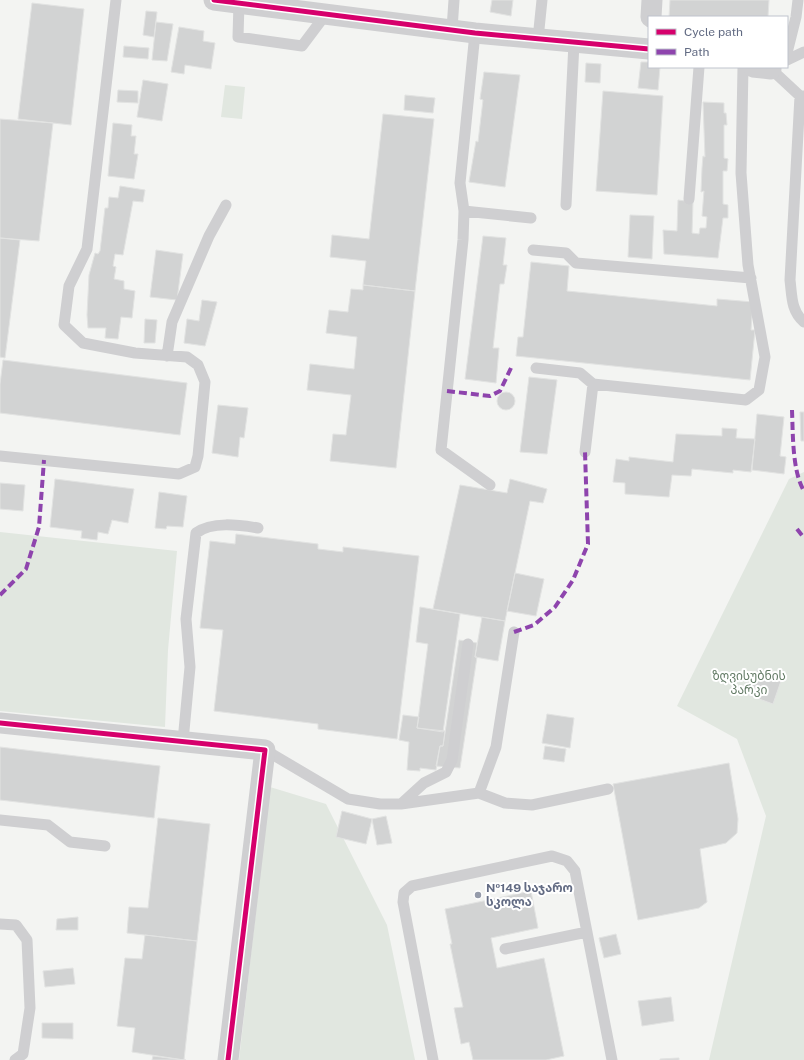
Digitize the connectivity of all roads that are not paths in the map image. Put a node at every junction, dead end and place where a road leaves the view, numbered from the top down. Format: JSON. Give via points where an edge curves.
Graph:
{"nodes":[{"id":1,"x":116,"y":0,"type":"edge"},
{"id":2,"x":214,"y":0,"type":"edge"},
{"id":3,"x":454,"y":0,"type":"edge"},
{"id":4,"x":542,"y":0,"type":"edge"},
{"id":5,"x":652,"y":0,"type":"edge"},
{"id":6,"x":798,"y":0,"type":"edge"},
{"id":7,"x":239,"y":3,"type":"junction"},
{"id":8,"x":326,"y":14,"type":"junction"},
{"id":9,"x":652,"y":16,"type":"edge"},
{"id":10,"x":452,"y":29,"type":"junction"},
{"id":11,"x":475,"y":33,"type":"junction"},
{"id":12,"x":538,"y":39,"type":"junction"},
{"id":13,"x":574,"y":43,"type":"junction"},
{"id":14,"x":648,"y":49,"type":"edge"},
{"id":15,"x":788,"y":49,"type":"edge"},
{"id":16,"x":804,"y":52,"type":"edge"},
{"id":17,"x":788,"y":59,"type":"edge"},
{"id":18,"x":699,"y":68,"type":"edge"},
{"id":19,"x":743,"y":68,"type":"edge"},
{"id":20,"x":773,"y":68,"type":"edge"},
{"id":21,"x":802,"y":96,"type":"edge"},
{"id":22,"x":689,"y":198,"type":"dead end"},
{"id":23,"x":226,"y":205,"type":"dead end"},
{"id":24,"x":566,"y":205,"type":"dead end"},
{"id":25,"x":464,"y":212,"type":"junction"},
{"id":26,"x":531,"y":218,"type":"dead end"},
{"id":27,"x":533,"y":250,"type":"dead end"},
{"id":28,"x":751,"y":278,"type":"junction"},
{"id":29,"x":804,"y":322,"type":"edge"},
{"id":30,"x":167,"y":356,"type":"junction"},
{"id":31,"x":536,"y":368,"type":"dead end"},
{"id":32,"x":593,"y":384,"type":"junction"},
{"id":33,"x":584,"y":452,"type":"dead end"},
{"id":34,"x":0,"y":456,"type":"edge"},
{"id":35,"x":490,"y":485,"type":"dead end"},
{"id":36,"x":258,"y":528,"type":"dead end"},
{"id":37,"x":514,"y":632,"type":"dead end"},
{"id":38,"x":468,"y":644,"type":"dead end"},
{"id":39,"x":0,"y":723,"type":"edge"},
{"id":40,"x":183,"y":741,"type":"junction"},
{"id":41,"x":265,"y":750,"type":"junction"},
{"id":42,"x":608,"y":789,"type":"dead end"},
{"id":43,"x":479,"y":794,"type":"junction"},
{"id":44,"x":401,"y":804,"type":"junction"},
{"id":45,"x":0,"y":820,"type":"edge"},
{"id":46,"x":104,"y":846,"type":"dead end"},
{"id":47,"x":0,"y":924,"type":"edge"},
{"id":48,"x":587,"y":932,"type":"junction"},
{"id":49,"x":505,"y":948,"type":"dead end"},
{"id":50,"x":15,"y":1060,"type":"edge"},
{"id":51,"x":228,"y":1060,"type":"edge"},
{"id":52,"x":433,"y":1060,"type":"edge"},
{"id":53,"x":612,"y":1060,"type":"edge"}],
"edges":[{"from":1,"to":30,"type":"lane","via":[[87,249],[69,286],[64,325],[83,344]]},
{"from":2,"to":7,"type":"street"},
{"from":3,"to":10,"type":"lane"},
{"from":4,"to":12,"type":"lane"},
{"from":5,"to":9,"type":"street"},
{"from":6,"to":15,"type":"lane"},
{"from":7,"to":8,"type":"street"},
{"from":7,"to":8,"type":"lane","via":[[238,37],[302,46]]},
{"from":8,"to":10,"type":"street"},
{"from":10,"to":11,"type":"street"},
{"from":11,"to":12,"type":"street"},
{"from":11,"to":25,"type":"lane","via":[[460,183]]},
{"from":12,"to":13,"type":"street"},
{"from":13,"to":14,"type":"street"},
{"from":13,"to":24,"type":"lane"},
{"from":16,"to":17,"type":"lane"},
{"from":18,"to":22,"type":"lane"},
{"from":19,"to":28,"type":"lane","via":[[741,173]]},
{"from":20,"to":21,"type":"lane"},
{"from":21,"to":29,"type":"lane","via":[[790,280],[793,309],[797,317]]},
{"from":23,"to":30,"type":"lane","via":[[209,236],[172,322]]},
{"from":25,"to":26,"type":"lane"},
{"from":25,"to":35,"type":"lane","via":[[441,450]]},
{"from":27,"to":28,"type":"lane","via":[[566,253],[576,263]]},
{"from":28,"to":32,"type":"lane","via":[[765,357],[759,390],[746,400]]},
{"from":30,"to":34,"type":"lane","via":[[186,357],[198,365],[204,382],[195,467],[179,474]]},
{"from":31,"to":32,"type":"lane","via":[[580,373]]},
{"from":32,"to":33,"type":"lane"},
{"from":36,"to":40,"type":"lane","via":[[232,525],[202,529],[196,533],[186,619],[190,667]]},
{"from":37,"to":43,"type":"lane","via":[[496,747]]},
{"from":38,"to":44,"type":"lane","via":[[452,760],[446,772],[424,783]]},
{"from":39,"to":40,"type":"street"},
{"from":40,"to":41,"type":"street"},
{"from":41,"to":44,"type":"lane","via":[[348,799]]},
{"from":41,"to":51,"type":"street"},
{"from":42,"to":43,"type":"lane","via":[[532,805],[505,803]]},
{"from":43,"to":44,"type":"lane"},
{"from":45,"to":46,"type":"lane","via":[[48,825],[70,842]]},
{"from":47,"to":50,"type":"lane","via":[[16,925],[27,940],[30,1008],[23,1054]]},
{"from":48,"to":49,"type":"lane"},
{"from":48,"to":52,"type":"lane","via":[[575,871],[567,861],[552,856],[412,886],[404,893],[403,902]]},
{"from":48,"to":53,"type":"lane"}]}
